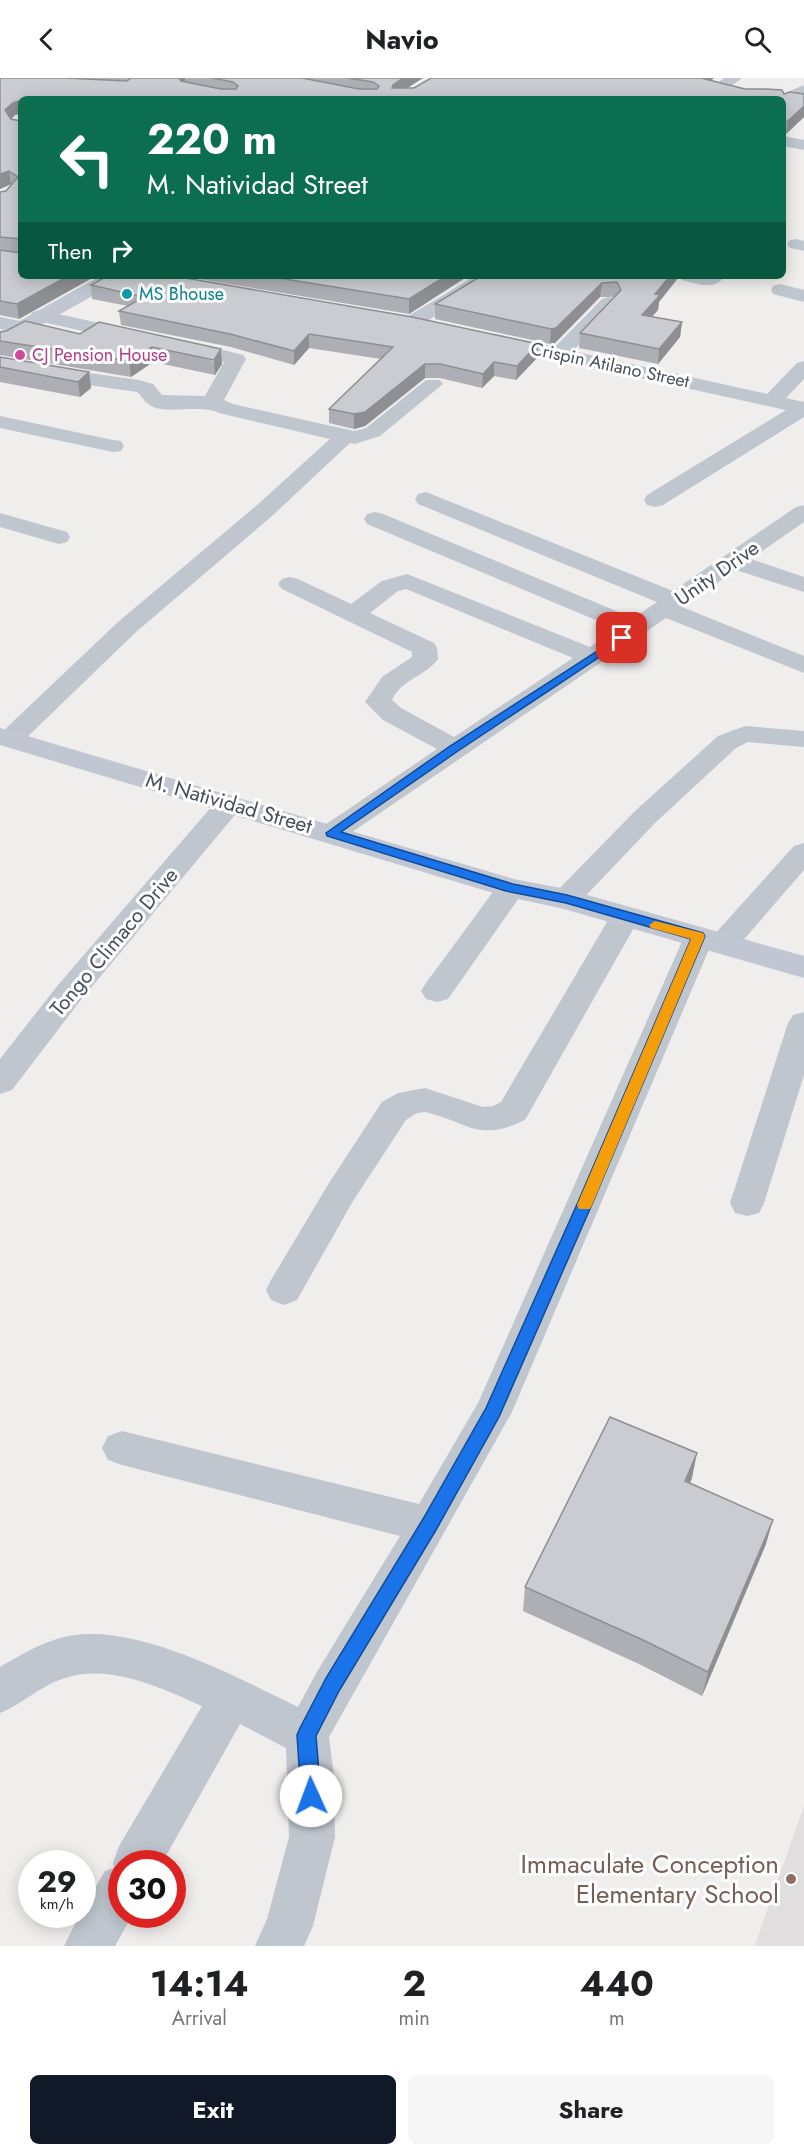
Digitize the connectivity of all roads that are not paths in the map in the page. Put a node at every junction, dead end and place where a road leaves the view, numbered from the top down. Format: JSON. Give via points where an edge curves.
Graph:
{"nodes":[{"id":1,"x":735,"y":78,"type":"edge"},
{"id":2,"x":804,"y":89,"type":"edge"},
{"id":3,"x":752,"y":96,"type":"edge"},
{"id":4,"x":786,"y":98,"type":"edge"},
{"id":5,"x":786,"y":101,"type":"edge"},
{"id":6,"x":804,"y":105,"type":"edge"},
{"id":7,"x":786,"y":142,"type":"edge"},
{"id":8,"x":804,"y":145,"type":"edge"},
{"id":9,"x":108,"y":279,"type":"edge"},
{"id":10,"x":482,"y":279,"type":"edge"},
{"id":11,"x":780,"y":290,"type":"dead end"},
{"id":12,"x":804,"y":296,"type":"edge"},
{"id":13,"x":609,"y":303,"type":"edge"},
{"id":14,"x":40,"y":316,"type":"junction"},
{"id":15,"x":390,"y":318,"type":"edge"},
{"id":16,"x":412,"y":322,"type":"junction"},
{"id":17,"x":0,"y":323,"type":"edge"},
{"id":18,"x":22,"y":327,"type":"junction"},
{"id":19,"x":435,"y":327,"type":"edge"},
{"id":20,"x":480,"y":337,"type":"edge"},
{"id":21,"x":0,"y":340,"type":"edge"},
{"id":22,"x":559,"y":354,"type":"junction"},
{"id":23,"x":0,"y":363,"type":"edge"},
{"id":24,"x":804,"y":367,"type":"edge"},
{"id":25,"x":433,"y":384,"type":"dead end"},
{"id":26,"x":772,"y":400,"type":"junction"},
{"id":27,"x":212,"y":402,"type":"junction"},
{"id":28,"x":804,"y":408,"type":"edge"},
{"id":29,"x":0,"y":422,"type":"edge"},
{"id":30,"x":344,"y":437,"type":"junction"},
{"id":31,"x":113,"y":446,"type":"dead end"},
{"id":32,"x":426,"y":499,"type":"dead end"},
{"id":33,"x":655,"y":500,"type":"dead end"},
{"id":34,"x":804,"y":512,"type":"edge"},
{"id":35,"x":375,"y":519,"type":"dead end"},
{"id":36,"x":0,"y":520,"type":"edge"},
{"id":37,"x":59,"y":537,"type":"dead end"},
{"id":38,"x":734,"y":561,"type":"junction"},
{"id":39,"x":290,"y":584,"type":"dead end"},
{"id":40,"x":804,"y":585,"type":"edge"},
{"id":41,"x":671,"y":605,"type":"junction"},
{"id":42,"x":354,"y":613,"type":"junction"},
{"id":43,"x":636,"y":628,"type":"junction"},
{"id":44,"x":592,"y":657,"type":"junction"},
{"id":45,"x":804,"y":664,"type":"edge"},
{"id":46,"x":3,"y":738,"type":"edge"},
{"id":47,"x":803,"y":739,"type":"edge"},
{"id":48,"x":454,"y":748,"type":"junction"},
{"id":49,"x":229,"y":804,"type":"junction"},
{"id":50,"x":332,"y":833,"type":"junction"},
{"id":51,"x":804,"y":852,"type":"edge"},
{"id":52,"x":511,"y":888,"type":"junction"},
{"id":53,"x":567,"y":899,"type":"junction"},
{"id":54,"x":625,"y":917,"type":"junction"},
{"id":55,"x":711,"y":940,"type":"junction"},
{"id":56,"x":804,"y":967,"type":"edge"},
{"id":57,"x":437,"y":991,"type":"dead end"},
{"id":58,"x":804,"y":1023,"type":"edge"},
{"id":59,"x":0,"y":1082,"type":"edge"},
{"id":60,"x":747,"y":1203,"type":"dead end"},
{"id":61,"x":284,"y":1290,"type":"dead end"},
{"id":62,"x":122,"y":1448,"type":"dead end"},
{"id":63,"x":429,"y":1525,"type":"junction"},
{"id":64,"x":0,"y":1692,"type":"edge"},
{"id":65,"x":231,"y":1698,"type":"junction"},
{"id":66,"x":307,"y":1735,"type":"junction"},
{"id":67,"x":143,"y":1850,"type":"edge"},
{"id":68,"x":108,"y":1912,"type":"edge"},
{"id":69,"x":88,"y":1946,"type":"edge"},
{"id":70,"x":279,"y":1946,"type":"edge"}],
"edges":[{"from":1,"to":3,"type":"street","via":[[718,88]]},
{"from":2,"to":4,"type":"street"},
{"from":5,"to":6,"type":"street"},
{"from":7,"to":8,"type":"street"},
{"from":9,"to":14,"type":"street"},
{"from":10,"to":16,"type":"street"},
{"from":11,"to":12,"type":"street"},
{"from":13,"to":22,"type":"street"},
{"from":14,"to":18,"type":"street"},
{"from":14,"to":27,"type":"street","via":[[233,357],[236,362]]},
{"from":15,"to":16,"type":"street"},
{"from":16,"to":19,"type":"street"},
{"from":17,"to":18,"type":"street"},
{"from":18,"to":21,"type":"street"},
{"from":20,"to":22,"type":"street","name":"Crispin Atilano Street"},
{"from":22,"to":26,"type":"street","name":"Crispin Atilano Street"},
{"from":23,"to":27,"type":"street","via":[[139,386],[161,402]]},
{"from":24,"to":26,"type":"street"},
{"from":25,"to":30,"type":"street","via":[[367,436]]},
{"from":26,"to":28,"type":"street","name":"Crispin Atilano Street"},
{"from":27,"to":30,"type":"street","via":[[226,409]]},
{"from":28,"to":33,"type":"street"},
{"from":29,"to":31,"type":"street"},
{"from":30,"to":46,"type":"street"},
{"from":32,"to":41,"type":"street"},
{"from":34,"to":38,"type":"street","name":"Unity Drive"},
{"from":35,"to":43,"type":"street"},
{"from":36,"to":37,"type":"street"},
{"from":38,"to":40,"type":"street"},
{"from":38,"to":41,"type":"street","name":"Unity Drive"},
{"from":39,"to":42,"type":"street"},
{"from":41,"to":43,"type":"street","name":"Unity Drive"},
{"from":41,"to":45,"type":"street"},
{"from":42,"to":44,"type":"street","via":[[390,586],[407,582]]},
{"from":42,"to":48,"type":"street","via":[[425,648],[425,659],[391,683],[378,702],[392,714]]},
{"from":43,"to":44,"type":"street","name":"Unity Drive"},
{"from":44,"to":48,"type":"street","name":"Unity Drive"},
{"from":46,"to":49,"type":"street","name":"M. Natividad Street"},
{"from":47,"to":53,"type":"street","via":[[745,734],[727,742],[645,817]]},
{"from":48,"to":50,"type":"street","name":"Unity Drive"},
{"from":49,"to":50,"type":"street","name":"M. Natividad Street"},
{"from":49,"to":59,"type":"street","name":"Tongo Climaco Drive","via":[[69,993]]},
{"from":50,"to":52,"type":"street","name":"M. Natividad Street"},
{"from":51,"to":55,"type":"street"},
{"from":52,"to":53,"type":"street","name":"M. Natividad Street"},
{"from":52,"to":57,"type":"street"},
{"from":53,"to":54,"type":"street","name":"M. Natividad Street"},
{"from":54,"to":55,"type":"street","name":"M. Natividad Street"},
{"from":54,"to":61,"type":"street","via":[[513,1111],[495,1120],[484,1120],[428,1100],[405,1102],[394,1111],[341,1192]]},
{"from":55,"to":56,"type":"street","name":"M. Natividad Street"},
{"from":55,"to":63,"type":"street","via":[[586,1202],[493,1412]]},
{"from":58,"to":60,"type":"street"},
{"from":62,"to":63,"type":"street"},
{"from":63,"to":66,"type":"street"},
{"from":64,"to":65,"type":"street","via":[[44,1665],[75,1654],[138,1660]]},
{"from":65,"to":66,"type":"street"},
{"from":65,"to":67,"type":"street"},
{"from":66,"to":70,"type":"street","via":[[312,1837],[289,1926]]},
{"from":68,"to":69,"type":"street"}]}
